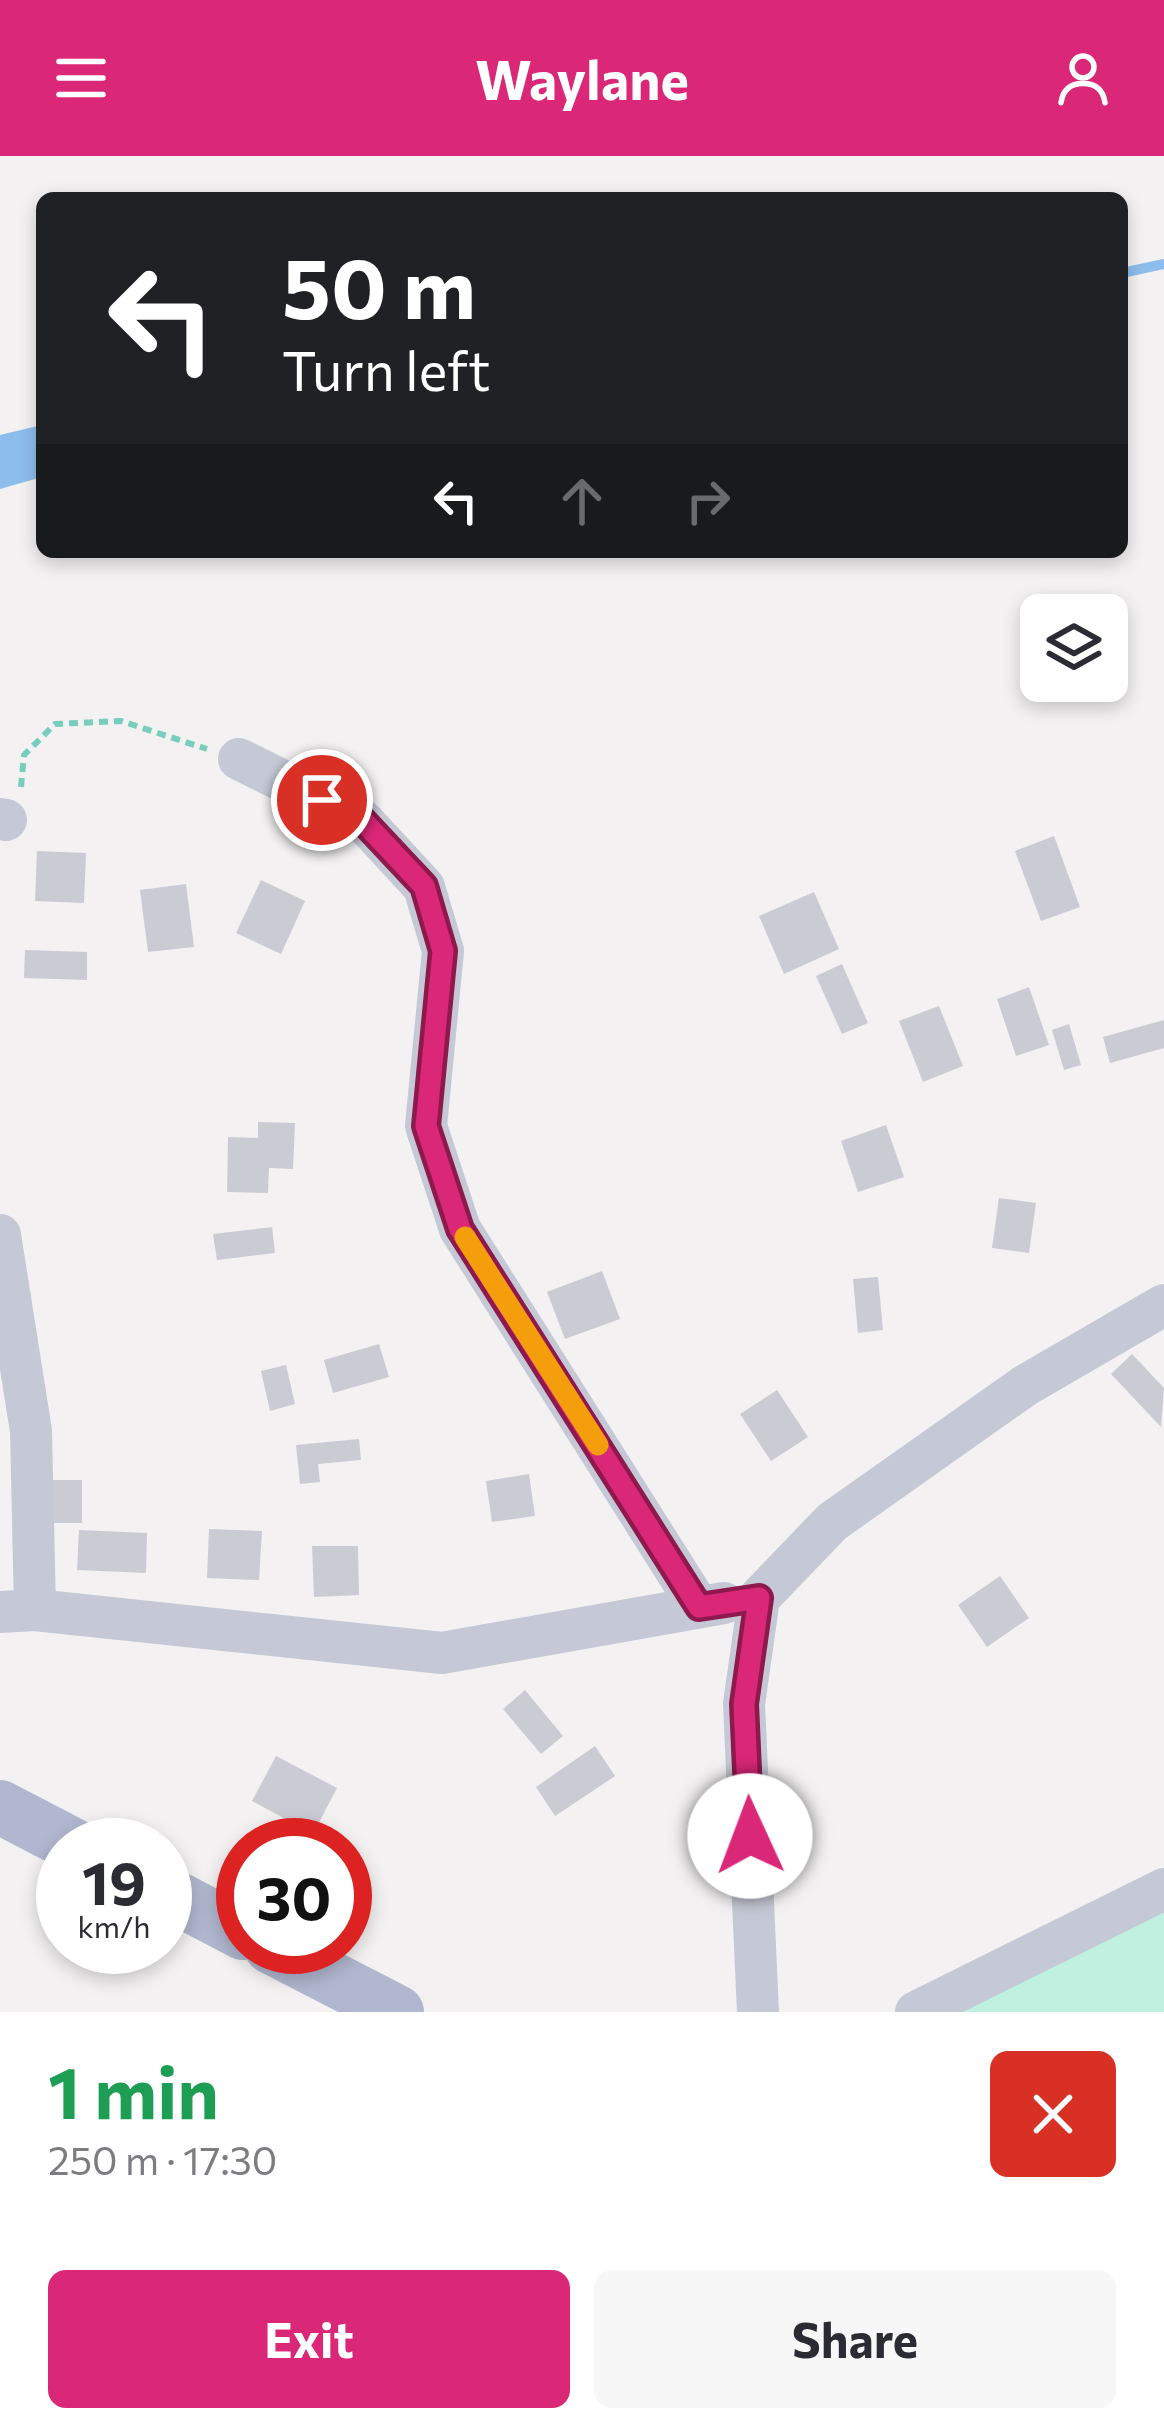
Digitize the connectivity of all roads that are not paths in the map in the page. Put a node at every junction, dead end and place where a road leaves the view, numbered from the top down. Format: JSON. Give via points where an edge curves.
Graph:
{"nodes":[{"id":1,"x":239,"y":760,"type":"road end"},
{"id":2,"x":0,"y":1235,"type":"edge"},
{"id":3,"x":1164,"y":1305,"type":"edge"},
{"id":4,"x":759,"y":1598,"type":"junction"},
{"id":5,"x":699,"y":1607,"type":"junction"},
{"id":6,"x":18,"y":1611,"type":"edge"},
{"id":7,"x":0,"y":1807,"type":"edge"},
{"id":8,"x":36,"y":1825,"type":"edge"},
{"id":9,"x":1164,"y":1888,"type":"edge"},
{"id":10,"x":323,"y":1974,"type":"edge"},
{"id":11,"x":397,"y":2012,"type":"edge"},
{"id":12,"x":758,"y":2012,"type":"edge"},
{"id":13,"x":916,"y":2012,"type":"edge"}],
"edges":[{"from":1,"to":5,"type":"street","via":[[363,821],[424,886],[443,951],[426,1126],[460,1229]]},
{"from":2,"to":6,"type":"street","via":[[31,1431]]},
{"from":3,"to":4,"type":"street","via":[[1026,1385],[832,1522]]},
{"from":4,"to":5,"type":"street"},
{"from":4,"to":12,"type":"street","via":[[744,1704]]},
{"from":5,"to":6,"type":"street","via":[[442,1653]]},
{"from":7,"to":8,"type":"main road"},
{"from":9,"to":13,"type":"street"},
{"from":10,"to":11,"type":"main road"}]}
